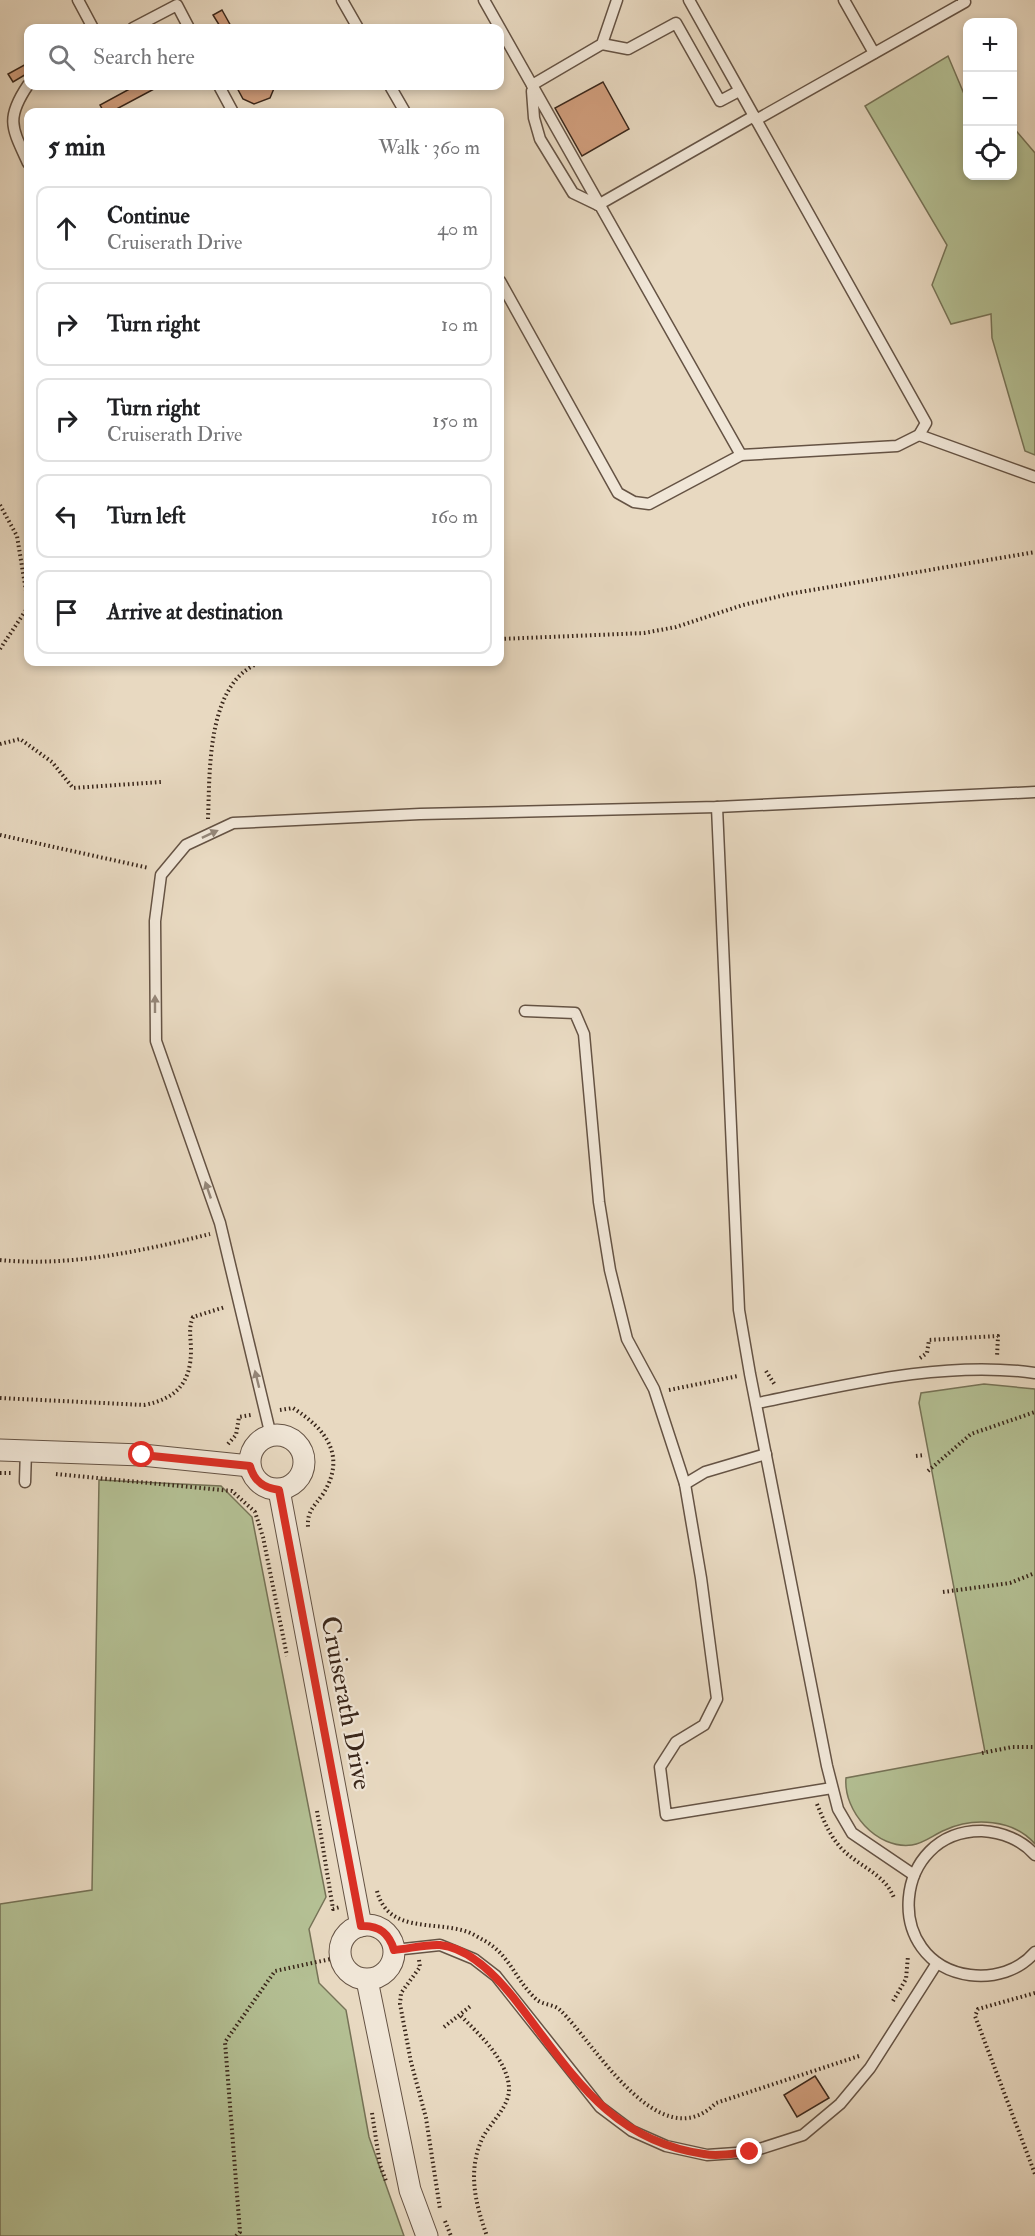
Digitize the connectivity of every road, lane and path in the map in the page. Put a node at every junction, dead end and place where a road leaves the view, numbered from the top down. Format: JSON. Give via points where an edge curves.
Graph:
{"nodes":[{"id":1,"x":78,"y":0,"type":"edge"},
{"id":2,"x":342,"y":0,"type":"edge"},
{"id":3,"x":484,"y":0,"type":"edge"},
{"id":4,"x":617,"y":0,"type":"edge"},
{"id":5,"x":689,"y":0,"type":"edge"},
{"id":6,"x":844,"y":0,"type":"edge"},
{"id":7,"x":963,"y":0,"type":"edge"},
{"id":8,"x":91,"y":24,"type":"edge"},
{"id":9,"x":141,"y":24,"type":"edge"},
{"id":10,"x":187,"y":24,"type":"edge"},
{"id":11,"x":356,"y":24,"type":"edge"},
{"id":12,"x":498,"y":24,"type":"edge"},
{"id":13,"x":504,"y":35,"type":"edge"},
{"id":14,"x":602,"y":44,"type":"junction"},
{"id":15,"x":874,"y":53,"type":"junction"},
{"id":16,"x":532,"y":85,"type":"junction"},
{"id":17,"x":25,"y":90,"type":"edge"},
{"id":18,"x":221,"y":90,"type":"edge"},
{"id":19,"x":392,"y":90,"type":"edge"},
{"id":20,"x":739,"y":91,"type":"junction"},
{"id":21,"x":231,"y":108,"type":"edge"},
{"id":22,"x":403,"y":108,"type":"edge"},
{"id":23,"x":755,"y":118,"type":"junction"},
{"id":24,"x":24,"y":155,"type":"edge"},
{"id":25,"x":598,"y":205,"type":"junction"},
{"id":26,"x":504,"y":288,"type":"edge"},
{"id":27,"x":919,"y":435,"type":"junction"},
{"id":28,"x":741,"y":454,"type":"junction"},
{"id":29,"x":1035,"y":477,"type":"edge"},
{"id":30,"x":0,"y":505,"type":"edge"},
{"id":31,"x":1035,"y":552,"type":"edge"},
{"id":32,"x":24,"y":580,"type":"edge"},
{"id":33,"x":24,"y":611,"type":"edge"},
{"id":34,"x":504,"y":639,"type":"edge"},
{"id":35,"x":0,"y":649,"type":"edge"},
{"id":36,"x":251,"y":666,"type":"edge"},
{"id":37,"x":0,"y":744,"type":"edge"},
{"id":38,"x":160,"y":782,"type":"dead end"},
{"id":39,"x":1035,"y":792,"type":"edge"},
{"id":40,"x":717,"y":807,"type":"junction"},
{"id":41,"x":0,"y":834,"type":"edge"},
{"id":42,"x":208,"y":835,"type":"junction"},
{"id":43,"x":164,"y":871,"type":"junction"},
{"id":44,"x":525,"y":1011,"type":"dead end"},
{"id":45,"x":222,"y":1231,"type":"junction"},
{"id":46,"x":0,"y":1260,"type":"edge"},
{"id":47,"x":239,"y":1303,"type":"junction"},
{"id":48,"x":1035,"y":1373,"type":"edge"},
{"id":49,"x":734,"y":1377,"type":"dead end"},
{"id":50,"x":655,"y":1392,"type":"junction"},
{"id":51,"x":0,"y":1398,"type":"edge"},
{"id":52,"x":758,"y":1403,"type":"junction"},
{"id":53,"x":293,"y":1408,"type":"dead end"},
{"id":54,"x":1035,"y":1412,"type":"edge"},
{"id":55,"x":271,"y":1436,"type":"junction"},
{"id":56,"x":0,"y":1450,"type":"edge"},
{"id":57,"x":26,"y":1450,"type":"junction"},
{"id":58,"x":766,"y":1454,"type":"junction"},
{"id":59,"x":925,"y":1455,"type":"dead end"},
{"id":60,"x":916,"y":1456,"type":"dead end"},
{"id":61,"x":250,"y":1466,"type":"junction"},
{"id":62,"x":928,"y":1471,"type":"dead end"},
{"id":63,"x":0,"y":1473,"type":"edge"},
{"id":64,"x":10,"y":1473,"type":"dead end"},
{"id":65,"x":48,"y":1473,"type":"dead end"},
{"id":66,"x":25,"y":1482,"type":"dead end"},
{"id":67,"x":685,"y":1484,"type":"junction"},
{"id":68,"x":279,"y":1490,"type":"junction"},
{"id":69,"x":308,"y":1532,"type":"dead end"},
{"id":70,"x":1035,"y":1573,"type":"edge"},
{"id":71,"x":943,"y":1592,"type":"dead end"},
{"id":72,"x":289,"y":1662,"type":"dead end"},
{"id":73,"x":1035,"y":1747,"type":"edge"},
{"id":74,"x":982,"y":1753,"type":"dead end"},
{"id":75,"x":832,"y":1788,"type":"junction"},
{"id":76,"x":315,"y":1802,"type":"dead end"},
{"id":77,"x":1035,"y":1855,"type":"edge"},
{"id":78,"x":914,"y":1875,"type":"junction"},
{"id":79,"x":374,"y":1882,"type":"dead end"},
{"id":80,"x":333,"y":1909,"type":"dead end"},
{"id":81,"x":361,"y":1926,"type":"junction"},
{"id":82,"x":394,"y":1950,"type":"junction"},
{"id":83,"x":1035,"y":1952,"type":"edge"},
{"id":84,"x":340,"y":1957,"type":"junction"},
{"id":85,"x":938,"y":1963,"type":"junction"},
{"id":86,"x":420,"y":1967,"type":"dead end"},
{"id":87,"x":367,"y":1980,"type":"junction"},
{"id":88,"x":1035,"y":1993,"type":"edge"},
{"id":89,"x":472,"y":2005,"type":"dead end"},
{"id":90,"x":461,"y":2016,"type":"junction"},
{"id":91,"x":444,"y":2027,"type":"dead end"},
{"id":92,"x":801,"y":2076,"type":"dead end"},
{"id":93,"x":1035,"y":2174,"type":"edge"},
{"id":94,"x":236,"y":2236,"type":"edge"},
{"id":95,"x":427,"y":2236,"type":"edge"},
{"id":96,"x":452,"y":2236,"type":"edge"},
{"id":97,"x":487,"y":2236,"type":"edge"}],
"edges":[{"from":1,"to":8,"type":"lane"},
{"from":2,"to":11,"type":"lane"},
{"from":3,"to":12,"type":"lane"},
{"from":4,"to":14,"type":"lane"},
{"from":5,"to":20,"type":"lane"},
{"from":6,"to":15,"type":"lane"},
{"from":7,"to":15,"type":"lane"},
{"from":9,"to":10,"type":"lane","via":[[177,5]]},
{"from":13,"to":16,"type":"lane"},
{"from":14,"to":16,"type":"lane"},
{"from":14,"to":20,"type":"lane","via":[[628,50],[676,23],[720,101]]},
{"from":15,"to":23,"type":"lane"},
{"from":16,"to":25,"type":"lane"},
{"from":16,"to":25,"type":"lane","via":[[540,139],[573,193]]},
{"from":17,"to":24,"type":"lane","via":[[15,104],[12,130]]},
{"from":18,"to":21,"type":"lane"},
{"from":19,"to":22,"type":"lane"},
{"from":20,"to":23,"type":"lane"},
{"from":23,"to":25,"type":"lane"},
{"from":23,"to":27,"type":"lane","via":[[926,423]]},
{"from":25,"to":28,"type":"lane"},
{"from":26,"to":28,"type":"lane","via":[[618,493],[634,502],[649,504]]},
{"from":27,"to":28,"type":"lane","via":[[897,446]]},
{"from":27,"to":29,"type":"lane"},
{"from":30,"to":32,"type":"path","via":[[17,536]]},
{"from":31,"to":34,"type":"path","via":[[789,594],[644,633]]},
{"from":33,"to":35,"type":"path"},
{"from":36,"to":42,"type":"path","via":[[228,688],[215,725]]},
{"from":37,"to":38,"type":"path","via":[[20,738],[52,762],[72,788]]},
{"from":39,"to":40,"type":"lane"},
{"from":42,"to":40,"type":"lane","one_way":true,"via":[[233,823]]},
{"from":40,"to":52,"type":"lane","via":[[739,1311]]},
{"from":41,"to":43,"type":"path"},
{"from":42,"to":43,"type":"lane","via":[[186,845]]},
{"from":45,"to":43,"type":"lane","one_way":true,"via":[[156,1041],[155,921]]},
{"from":44,"to":50,"type":"lane","via":[[575,1013],[584,1034],[599,1202],[610,1270],[627,1339]]},
{"from":45,"to":46,"type":"path","via":[[88,1258]]},
{"from":45,"to":47,"type":"lane"},
{"from":47,"to":51,"type":"path","via":[[193,1317],[189,1328],[190,1371],[164,1401],[144,1405]]},
{"from":55,"to":47,"type":"lane","one_way":true},
{"from":48,"to":52,"type":"lane","via":[[997,1370],[900,1374]]},
{"from":49,"to":50,"type":"path"},
{"from":50,"to":67,"type":"lane"},
{"from":52,"to":58,"type":"lane"},
{"from":53,"to":69,"type":"path","via":[[314,1421],[327,1438],[333,1456],[332,1476],[308,1515]]},
{"from":54,"to":62,"type":"path","via":[[971,1434]]},
{"from":55,"to":61,"type":"street","via":[[257,1443]]},
{"from":55,"to":68,"type":"street","via":[[289,1438],[304,1458],[301,1476],[288,1488]]},
{"from":56,"to":57,"type":"street"},
{"from":57,"to":61,"type":"street","via":[[142,1455]]},
{"from":57,"to":66,"type":"lane"},
{"from":58,"to":67,"type":"lane","via":[[705,1472]]},
{"from":58,"to":75,"type":"lane"},
{"from":59,"to":60,"type":"path"},
{"from":61,"to":68,"type":"street","via":[[257,1481]]},
{"from":63,"to":64,"type":"path"},
{"from":65,"to":72,"type":"path","via":[[232,1491],[255,1512]]},
{"from":67,"to":75,"type":"lane","via":[[717,1699],[704,1725],[676,1742],[660,1767],[666,1815]]},
{"from":68,"to":81,"type":"street","name":"Cruiserath Drive"},
{"from":70,"to":71,"type":"path","via":[[1010,1583]]},
{"from":73,"to":74,"type":"path"},
{"from":75,"to":78,"type":"lane","via":[[838,1809],[852,1833]]},
{"from":76,"to":80,"type":"path"},
{"from":77,"to":78,"type":"lane","via":[[1015,1839],[993,1832],[970,1831],[948,1838],[929,1851]]},
{"from":78,"to":85,"type":"lane","via":[[908,1910],[913,1930]]},
{"from":79,"to":92,"type":"path","via":[[382,1905],[403,1922],[466,1931],[503,1953],[536,2000],[559,2008],[632,2095],[658,2111],[694,2118],[716,2103]]},
{"from":81,"to":82,"type":"street","via":[[387,1934]]},
{"from":81,"to":84,"type":"street","via":[[342,1941]]},
{"from":82,"to":85,"type":"lane","via":[[440,1945],[474,1959],[496,1976],[600,2107],[632,2131],[666,2146],[706,2155],[768,2148],[803,2135],[818,2123],[870,2068]]},
{"from":82,"to":87,"type":"street","via":[[384,1974]]},
{"from":83,"to":85,"type":"lane","via":[[1008,1972],[984,1977],[960,1974]]},
{"from":84,"to":87,"type":"street","via":[[346,1971]]},
{"from":84,"to":94,"type":"path","via":[[275,1971],[225,2042],[240,2232]]},
{"from":86,"to":96,"type":"path","via":[[401,1993],[400,2004],[426,2118],[440,2209]]},
{"from":87,"to":95,"type":"street","via":[[410,2190]]},
{"from":88,"to":93,"type":"path","via":[[978,2009],[975,2016]]},
{"from":89,"to":90,"type":"path"},
{"from":90,"to":91,"type":"path"},
{"from":90,"to":97,"type":"path","via":[[502,2065],[510,2090],[483,2137],[474,2164],[475,2204]]}]}
